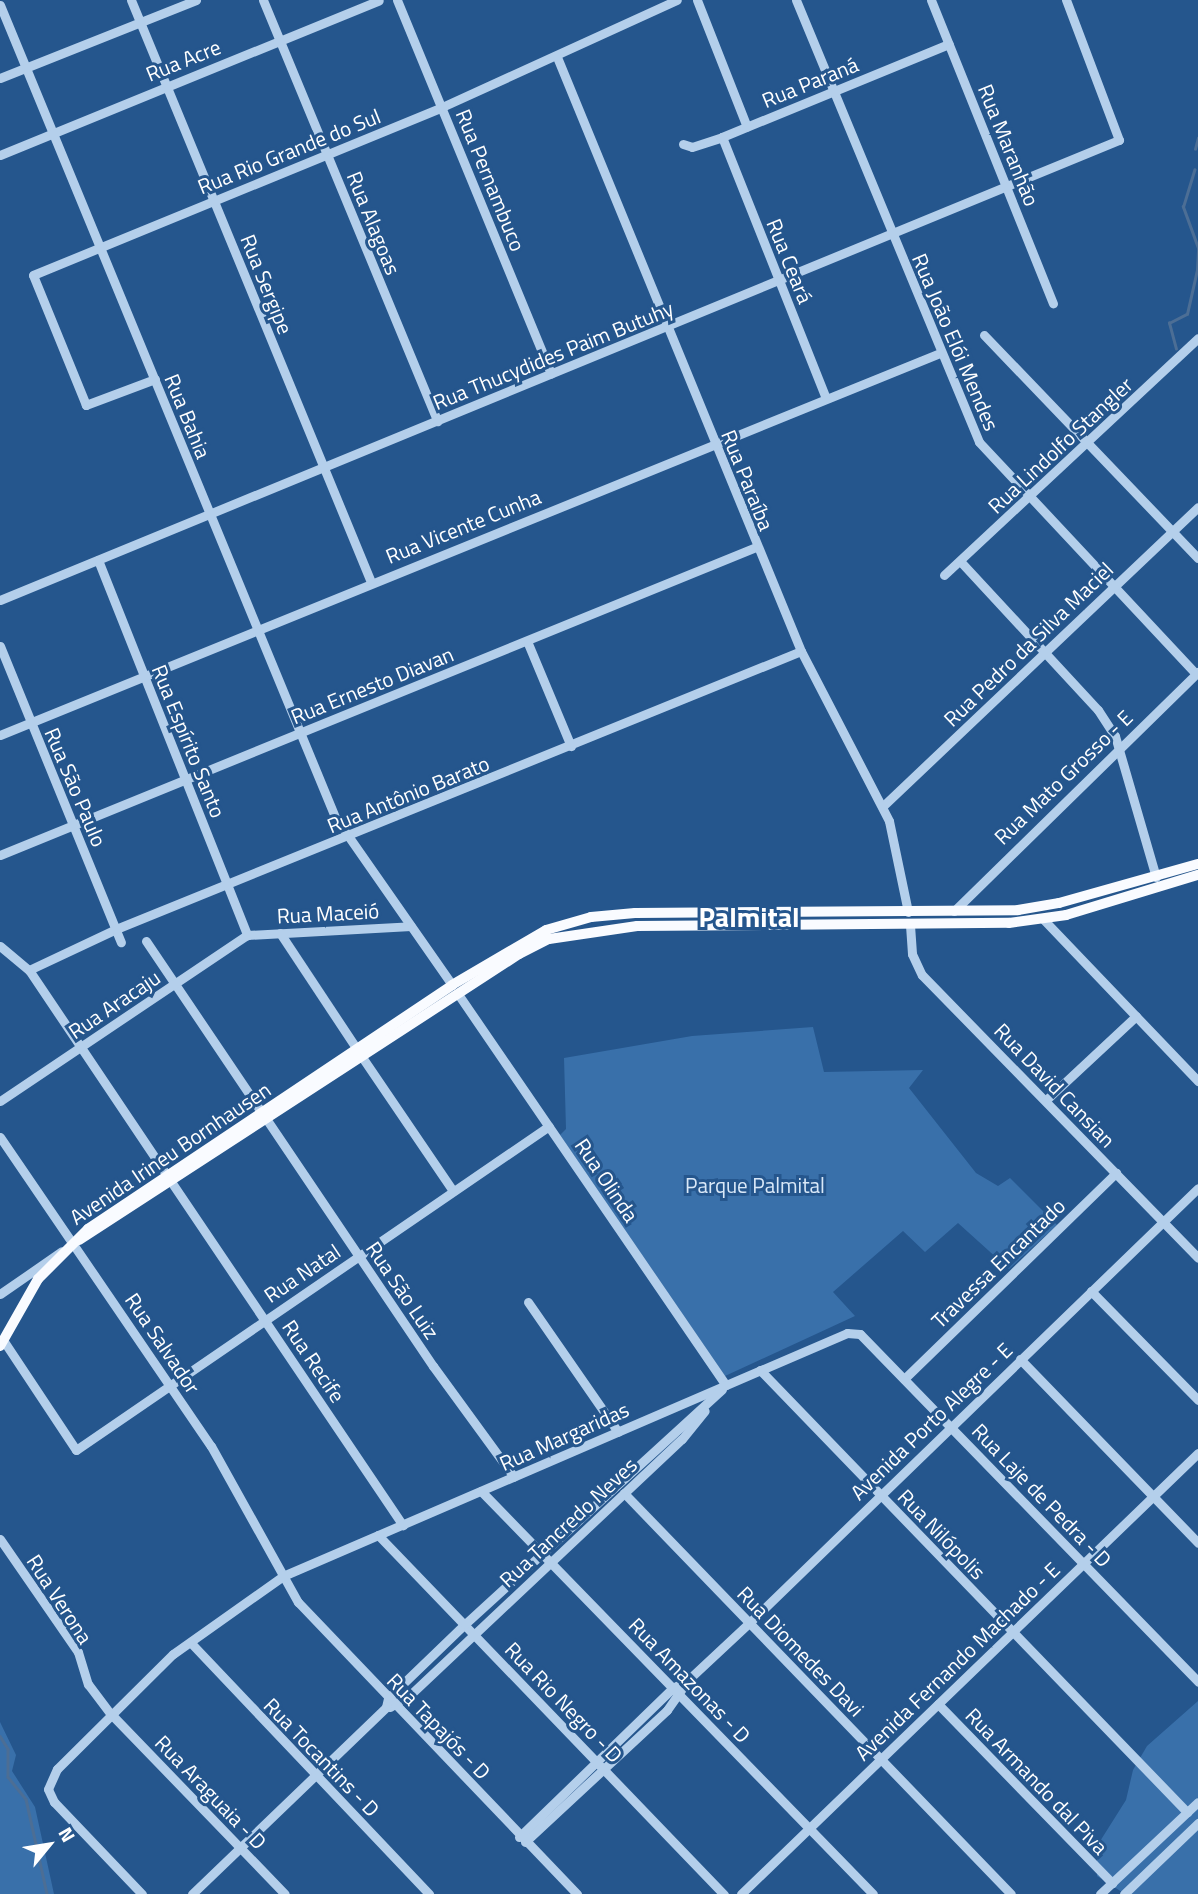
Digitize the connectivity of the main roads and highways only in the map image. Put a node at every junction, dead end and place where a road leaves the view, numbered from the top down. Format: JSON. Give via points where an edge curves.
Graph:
{"nodes":[{"id":1,"x":1198,"y":864,"type":"edge"},
{"id":2,"x":1198,"y":875,"type":"edge"},
{"id":3,"x":1158,"y":882,"type":"junction"},
{"id":4,"x":954,"y":911,"type":"junction"},
{"id":5,"x":953,"y":924,"type":"junction"},
{"id":6,"x":455,"y":990,"type":"junction"},
{"id":7,"x":2,"y":1343,"type":"edge"}],
"edges":[{"from":1,"to":3,"type":"main road","name":"Avenida Irineu Bornhausen"},
{"from":2,"to":3,"type":"main road","name":"Avenida Irineu Bornhausen"},
{"from":3,"to":4,"type":"main road","name":"Avenida Irineu Bornhausen","via":[[1044,906]]},
{"from":3,"to":5,"type":"main road","name":"Avenida Irineu Bornhausen","via":[[1044,920]]},
{"from":4,"to":5,"type":"main road"},
{"from":4,"to":6,"type":"main road","name":"Avenida Irineu Bornhausen","via":[[691,911],[591,917],[527,938]]},
{"from":5,"to":6,"type":"main road","name":"Avenida Irineu Bornhausen","via":[[593,929],[533,947]]},
{"from":6,"to":7,"type":"main road","name":"Avenida Irineu Bornhausen","via":[[75,1241],[38,1279]]}]}
